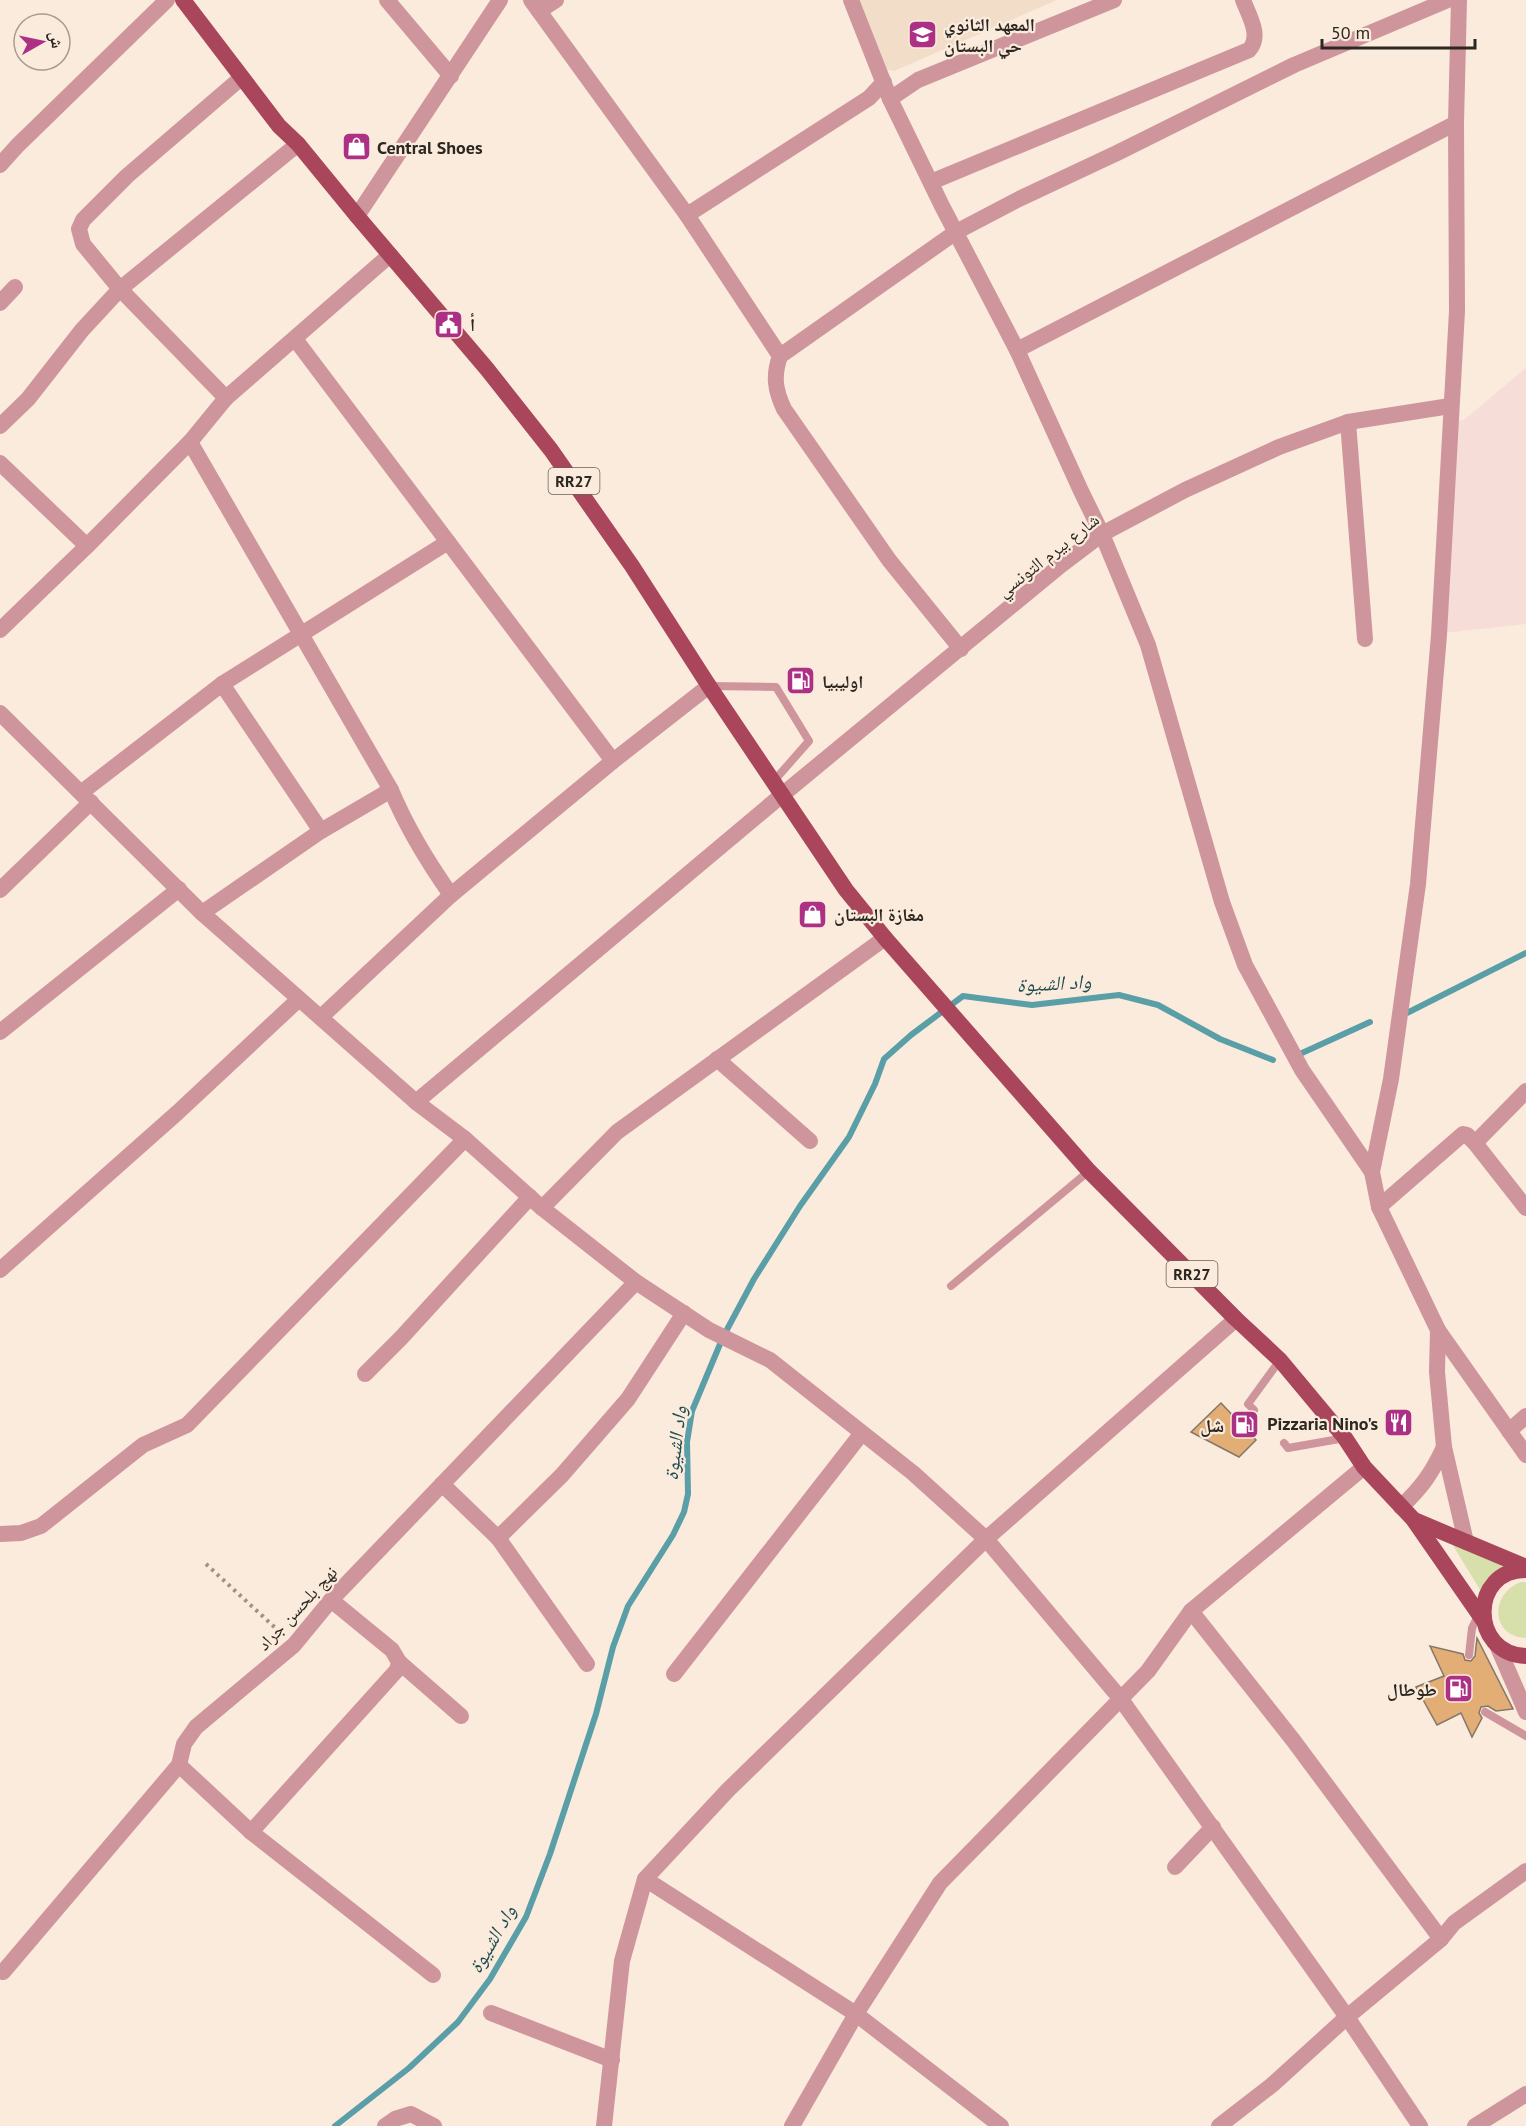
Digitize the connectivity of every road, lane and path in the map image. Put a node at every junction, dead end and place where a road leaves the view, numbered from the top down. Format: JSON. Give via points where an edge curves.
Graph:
{"nodes":[{"id":1,"x":167,"y":0,"type":"edge"},
{"id":2,"x":183,"y":0,"type":"edge"},
{"id":3,"x":387,"y":0,"type":"edge"},
{"id":4,"x":500,"y":0,"type":"edge"},
{"id":5,"x":556,"y":0,"type":"edge"},
{"id":6,"x":851,"y":0,"type":"edge"},
{"id":7,"x":1114,"y":0,"type":"edge"},
{"id":8,"x":1243,"y":0,"type":"edge"},
{"id":9,"x":1448,"y":0,"type":"edge"},
{"id":10,"x":1459,"y":0,"type":"edge"},
{"id":11,"x":535,"y":5,"type":"edge"},
{"id":12,"x":451,"y":76,"type":"junction"},
{"id":13,"x":241,"y":78,"type":"junction"},
{"id":14,"x":884,"y":82,"type":"junction"},
{"id":15,"x":890,"y":99,"type":"junction"},
{"id":16,"x":1456,"y":123,"type":"junction"},
{"id":17,"x":298,"y":144,"type":"junction"},
{"id":18,"x":0,"y":165,"type":"edge"},
{"id":19,"x":931,"y":182,"type":"junction"},
{"id":20,"x":687,"y":215,"type":"junction"},
{"id":21,"x":357,"y":216,"type":"junction"},
{"id":22,"x":956,"y":232,"type":"junction"},
{"id":23,"x":390,"y":255,"type":"junction"},
{"id":24,"x":15,"y":287,"type":"dead end"},
{"id":25,"x":120,"y":289,"type":"junction"},
{"id":26,"x":0,"y":303,"type":"edge"},
{"id":27,"x":295,"y":339,"type":"junction"},
{"id":28,"x":1017,"y":350,"type":"junction"},
{"id":29,"x":780,"y":356,"type":"junction"},
{"id":30,"x":226,"y":398,"type":"junction"},
{"id":31,"x":1450,"y":406,"type":"junction"},
{"id":32,"x":1348,"y":422,"type":"junction"},
{"id":33,"x":0,"y":426,"type":"edge"},
{"id":34,"x":190,"y":442,"type":"junction"},
{"id":35,"x":0,"y":463,"type":"edge"},
{"id":36,"x":1102,"y":534,"type":"junction"},
{"id":37,"x":448,"y":542,"type":"junction"},
{"id":38,"x":87,"y":546,"type":"junction"},
{"id":39,"x":0,"y":630,"type":"edge"},
{"id":40,"x":302,"y":633,"type":"junction"},
{"id":41,"x":1365,"y":639,"type":"dead end"},
{"id":42,"x":961,"y":649,"type":"junction"},
{"id":43,"x":222,"y":684,"type":"junction"},
{"id":44,"x":709,"y":686,"type":"junction"},
{"id":45,"x":0,"y":713,"type":"edge"},
{"id":46,"x":613,"y":761,"type":"junction"},
{"id":47,"x":777,"y":788,"type":"junction"},
{"id":48,"x":391,"y":790,"type":"junction"},
{"id":49,"x":87,"y":797,"type":"junction"},
{"id":50,"x":321,"y":831,"type":"junction"},
{"id":51,"x":179,"y":889,"type":"junction"},
{"id":52,"x":0,"y":890,"type":"edge"},
{"id":53,"x":451,"y":895,"type":"junction"},
{"id":54,"x":202,"y":913,"type":"junction"},
{"id":55,"x":885,"y":938,"type":"junction"},
{"id":56,"x":298,"y":999,"type":"junction"},
{"id":57,"x":321,"y":1017,"type":"junction"},
{"id":58,"x":0,"y":1032,"type":"edge"},
{"id":59,"x":717,"y":1059,"type":"junction"},
{"id":60,"x":1526,"y":1091,"type":"edge"},
{"id":61,"x":416,"y":1102,"type":"junction"},
{"id":62,"x":465,"y":1139,"type":"junction"},
{"id":63,"x":810,"y":1141,"type":"dead end"},
{"id":64,"x":1475,"y":1143,"type":"junction"},
{"id":65,"x":1089,"y":1171,"type":"junction"},
{"id":66,"x":1372,"y":1172,"type":"junction"},
{"id":67,"x":536,"y":1202,"type":"junction"},
{"id":68,"x":1379,"y":1207,"type":"junction"},
{"id":69,"x":1526,"y":1208,"type":"edge"},
{"id":70,"x":0,"y":1270,"type":"edge"},
{"id":71,"x":636,"y":1282,"type":"junction"},
{"id":72,"x":951,"y":1286,"type":"dead end"},
{"id":73,"x":684,"y":1313,"type":"junction"},
{"id":74,"x":1236,"y":1319,"type":"junction"},
{"id":75,"x":1438,"y":1330,"type":"junction"},
{"id":76,"x":1280,"y":1360,"type":"junction"},
{"id":77,"x":365,"y":1374,"type":"dead end"},
{"id":78,"x":1254,"y":1410,"type":"dead end"},
{"id":79,"x":1526,"y":1416,"type":"edge"},
{"id":80,"x":1509,"y":1431,"type":"junction"},
{"id":81,"x":862,"y":1433,"type":"junction"},
{"id":82,"x":1345,"y":1438,"type":"junction"},
{"id":83,"x":1284,"y":1443,"type":"dead end"},
{"id":84,"x":1444,"y":1447,"type":"junction"},
{"id":85,"x":1526,"y":1455,"type":"edge"},
{"id":86,"x":1364,"y":1467,"type":"junction"},
{"id":87,"x":442,"y":1484,"type":"junction"},
{"id":88,"x":1407,"y":1513,"type":"junction"},
{"id":89,"x":0,"y":1534,"type":"edge"},
{"id":90,"x":498,"y":1538,"type":"junction"},
{"id":91,"x":986,"y":1539,"type":"junction"},
{"id":92,"x":1466,"y":1542,"type":"junction"},
{"id":93,"x":206,"y":1564,"type":"dead end"},
{"id":94,"x":1526,"y":1569,"type":"edge"},
{"id":95,"x":331,"y":1600,"type":"junction"},
{"id":96,"x":1191,"y":1611,"type":"junction"},
{"id":97,"x":1481,"y":1617,"type":"junction"},
{"id":98,"x":294,"y":1645,"type":"junction"},
{"id":99,"x":1497,"y":1645,"type":"junction"},
{"id":100,"x":1469,"y":1655,"type":"dead end"},
{"id":101,"x":1526,"y":1656,"type":"edge"},
{"id":102,"x":399,"y":1662,"type":"junction"},
{"id":103,"x":587,"y":1664,"type":"dead end"},
{"id":104,"x":674,"y":1674,"type":"dead end"},
{"id":105,"x":1120,"y":1698,"type":"junction"},
{"id":106,"x":1485,"y":1712,"type":"dead end"},
{"id":107,"x":1526,"y":1712,"type":"edge"},
{"id":108,"x":461,"y":1716,"type":"dead end"},
{"id":109,"x":1526,"y":1736,"type":"edge"},
{"id":110,"x":179,"y":1765,"type":"junction"},
{"id":111,"x":1213,"y":1827,"type":"junction"},
{"id":112,"x":251,"y":1832,"type":"junction"},
{"id":113,"x":1175,"y":1867,"type":"dead end"},
{"id":114,"x":1526,"y":1871,"type":"edge"},
{"id":115,"x":645,"y":1879,"type":"junction"},
{"id":116,"x":1441,"y":1940,"type":"junction"},
{"id":117,"x":3,"y":1972,"type":"dead end"},
{"id":118,"x":433,"y":1975,"type":"dead end"},
{"id":119,"x":491,"y":2013,"type":"dead end"},
{"id":120,"x":856,"y":2014,"type":"junction"},
{"id":121,"x":1347,"y":2017,"type":"junction"},
{"id":122,"x":612,"y":2060,"type":"junction"},
{"id":123,"x":1526,"y":2094,"type":"edge"},
{"id":124,"x":385,"y":2126,"type":"edge"},
{"id":125,"x":434,"y":2126,"type":"edge"},
{"id":126,"x":604,"y":2126,"type":"edge"},
{"id":127,"x":792,"y":2126,"type":"edge"},
{"id":128,"x":1001,"y":2126,"type":"edge"},
{"id":129,"x":1219,"y":2126,"type":"edge"},
{"id":130,"x":1420,"y":2126,"type":"edge"},
{"id":131,"x":1475,"y":2126,"type":"edge"}],
"edges":[{"from":1,"to":18,"type":"street"},
{"from":2,"to":13,"type":"main road","number":"RR27"},
{"from":3,"to":12,"type":"street"},
{"from":4,"to":12,"type":"street"},
{"from":5,"to":11,"type":"street"},
{"from":6,"to":14,"type":"street"},
{"from":7,"to":15,"type":"street","via":[[918,80]]},
{"from":8,"to":19,"type":"street","via":[[1256,37],[1249,50]]},
{"from":9,"to":22,"type":"street","via":[[1294,65]]},
{"from":10,"to":16,"type":"street"},
{"from":11,"to":20,"type":"street"},
{"from":12,"to":21,"type":"street"},
{"from":13,"to":17,"type":"main road","number":"RR27"},
{"from":13,"to":25,"type":"street","via":[[127,176],[83,220],[79,228],[82,244]]},
{"from":14,"to":15,"type":"street"},
{"from":14,"to":20,"type":"street","via":[[869,98]]},
{"from":15,"to":19,"type":"street"},
{"from":16,"to":28,"type":"street"},
{"from":16,"to":31,"type":"street","via":[[1457,311]]},
{"from":17,"to":21,"type":"main road","number":"RR27"},
{"from":17,"to":25,"type":"street"},
{"from":19,"to":22,"type":"street"},
{"from":20,"to":29,"type":"street"},
{"from":21,"to":23,"type":"main road","number":"RR27"},
{"from":22,"to":28,"type":"street"},
{"from":22,"to":29,"type":"street"},
{"from":23,"to":27,"type":"street"},
{"from":23,"to":44,"type":"main road","number":"RR27","via":[[551,450],[626,556]]},
{"from":24,"to":26,"type":"street"},
{"from":25,"to":30,"type":"street"},
{"from":25,"to":33,"type":"street","via":[[28,399]]},
{"from":27,"to":30,"type":"street"},
{"from":27,"to":37,"type":"street"},
{"from":28,"to":36,"type":"street"},
{"from":29,"to":42,"type":"street","via":[[775,386],[784,409],[889,560]]},
{"from":30,"to":34,"type":"street"},
{"from":31,"to":32,"type":"street","name":"شارع بيرم التونسي"},
{"from":31,"to":66,"type":"street","via":[[1439,624],[1418,884],[1390,1079]]},
{"from":32,"to":36,"type":"street","name":"شارع بيرم التونسي","via":[[1279,447]]},
{"from":32,"to":41,"type":"street"},
{"from":34,"to":38,"type":"street"},
{"from":34,"to":40,"type":"street"},
{"from":35,"to":38,"type":"street"},
{"from":36,"to":42,"type":"street","name":"شارع بيرم التونسي"},
{"from":36,"to":66,"type":"street","via":[[1148,645],[1222,902],[1245,965],[1302,1070]]},
{"from":37,"to":40,"type":"street"},
{"from":37,"to":46,"type":"street"},
{"from":38,"to":39,"type":"street"},
{"from":40,"to":43,"type":"street"},
{"from":40,"to":48,"type":"street"},
{"from":42,"to":47,"type":"street","name":"شارع بيرم التونسي"},
{"from":43,"to":49,"type":"street"},
{"from":43,"to":50,"type":"street"},
{"from":44,"to":46,"type":"street"},
{"from":44,"to":47,"type":"main road","number":"RR27"},
{"from":44,"to":47,"type":"lane","via":[[776,687],[809,741]]},
{"from":45,"to":49,"type":"street"},
{"from":46,"to":53,"type":"street"},
{"from":47,"to":55,"type":"main road","number":"RR27","via":[[846,890]]},
{"from":47,"to":61,"type":"street","name":"شارع بيرم التونسي"},
{"from":48,"to":50,"type":"street"},
{"from":48,"to":53,"type":"street","via":[[407,828]]},
{"from":49,"to":51,"type":"street"},
{"from":49,"to":52,"type":"street"},
{"from":50,"to":54,"type":"street"},
{"from":51,"to":54,"type":"street"},
{"from":51,"to":58,"type":"street"},
{"from":53,"to":57,"type":"street"},
{"from":54,"to":56,"type":"street"},
{"from":55,"to":59,"type":"street"},
{"from":55,"to":65,"type":"main road","number":"RR27"},
{"from":56,"to":57,"type":"street"},
{"from":56,"to":70,"type":"street"},
{"from":57,"to":61,"type":"street"},
{"from":59,"to":63,"type":"street"},
{"from":59,"to":67,"type":"street","via":[[618,1132]]},
{"from":60,"to":64,"type":"street"},
{"from":61,"to":62,"type":"street"},
{"from":62,"to":67,"type":"street"},
{"from":62,"to":89,"type":"street","via":[[186,1425],[143,1445],[41,1526],[21,1533]]},
{"from":64,"to":68,"type":"street","via":[[1467,1135],[1460,1135]]},
{"from":64,"to":69,"type":"street"},
{"from":65,"to":72,"type":"lane"},
{"from":65,"to":74,"type":"main road","number":"RR27"},
{"from":66,"to":68,"type":"street"},
{"from":67,"to":71,"type":"street"},
{"from":67,"to":77,"type":"street"},
{"from":68,"to":75,"type":"street"},
{"from":71,"to":73,"type":"street"},
{"from":71,"to":87,"type":"street","name":"نهج بلحسن جراد"},
{"from":73,"to":81,"type":"street","via":[[770,1360]]},
{"from":73,"to":90,"type":"street","via":[[628,1399],[562,1475]]},
{"from":74,"to":76,"type":"main road","number":"RR27"},
{"from":74,"to":91,"type":"street"},
{"from":75,"to":80,"type":"street"},
{"from":75,"to":84,"type":"street","via":[[1437,1372]]},
{"from":76,"to":78,"type":"lane","via":[[1248,1404]]},
{"from":76,"to":82,"type":"main road","number":"RR27"},
{"from":79,"to":80,"type":"street"},
{"from":80,"to":85,"type":"street"},
{"from":81,"to":91,"type":"street","via":[[950,1504]]},
{"from":81,"to":104,"type":"street"},
{"from":82,"to":83,"type":"lane","via":[[1288,1448]]},
{"from":82,"to":86,"type":"main road","number":"RR27"},
{"from":84,"to":88,"type":"street"},
{"from":84,"to":92,"type":"street"},
{"from":86,"to":88,"type":"main road","number":"RR27"},
{"from":86,"to":96,"type":"street"},
{"from":87,"to":90,"type":"street"},
{"from":87,"to":95,"type":"street","name":"نهج بلحسن جراد"},
{"from":88,"to":92,"type":"main road","number":"RR27"},
{"from":88,"to":97,"type":"main road","number":"RR27"},
{"from":90,"to":103,"type":"street"},
{"from":91,"to":105,"type":"street"},
{"from":91,"to":115,"type":"street","via":[[728,1790]]},
{"from":92,"to":94,"type":"main road","number":"RR27"},
{"from":93,"to":98,"type":"path"},
{"from":94,"to":97,"type":"main road","number":"RR27","via":[[1505,1574],[1495,1583]]},
{"from":95,"to":98,"type":"street","name":"نهج بلحسن جراد"},
{"from":95,"to":102,"type":"street","via":[[392,1650]]},
{"from":96,"to":105,"type":"street","via":[[1148,1671]]},
{"from":96,"to":116,"type":"street","via":[[1293,1740]]},
{"from":97,"to":99,"type":"main road","number":"RR27"},
{"from":97,"to":100,"type":"lane","via":[[1472,1628]]},
{"from":98,"to":110,"type":"street","name":"نهج بلحسن جراد","via":[[196,1727],[184,1744]]},
{"from":99,"to":101,"type":"main road"},
{"from":99,"to":107,"type":"street"},
{"from":102,"to":108,"type":"street"},
{"from":102,"to":112,"type":"street","via":[[397,1670]]},
{"from":105,"to":111,"type":"street"},
{"from":105,"to":120,"type":"street","via":[[940,1883]]},
{"from":106,"to":109,"type":"lane"},
{"from":110,"to":112,"type":"street"},
{"from":110,"to":117,"type":"street","name":"نهج بلحسن جراد"},
{"from":111,"to":113,"type":"street"},
{"from":111,"to":121,"type":"street"},
{"from":112,"to":118,"type":"street"},
{"from":114,"to":116,"type":"street","via":[[1454,1923]]},
{"from":115,"to":120,"type":"street"},
{"from":115,"to":122,"type":"street","via":[[622,1961]]},
{"from":116,"to":121,"type":"street"},
{"from":119,"to":122,"type":"street"},
{"from":120,"to":127,"type":"street"},
{"from":120,"to":128,"type":"street"},
{"from":121,"to":129,"type":"street","via":[[1272,2085]]},
{"from":121,"to":130,"type":"street"},
{"from":122,"to":126,"type":"street"},
{"from":123,"to":131,"type":"street"},
{"from":124,"to":125,"type":"street","via":[[411,2114]]}]}
